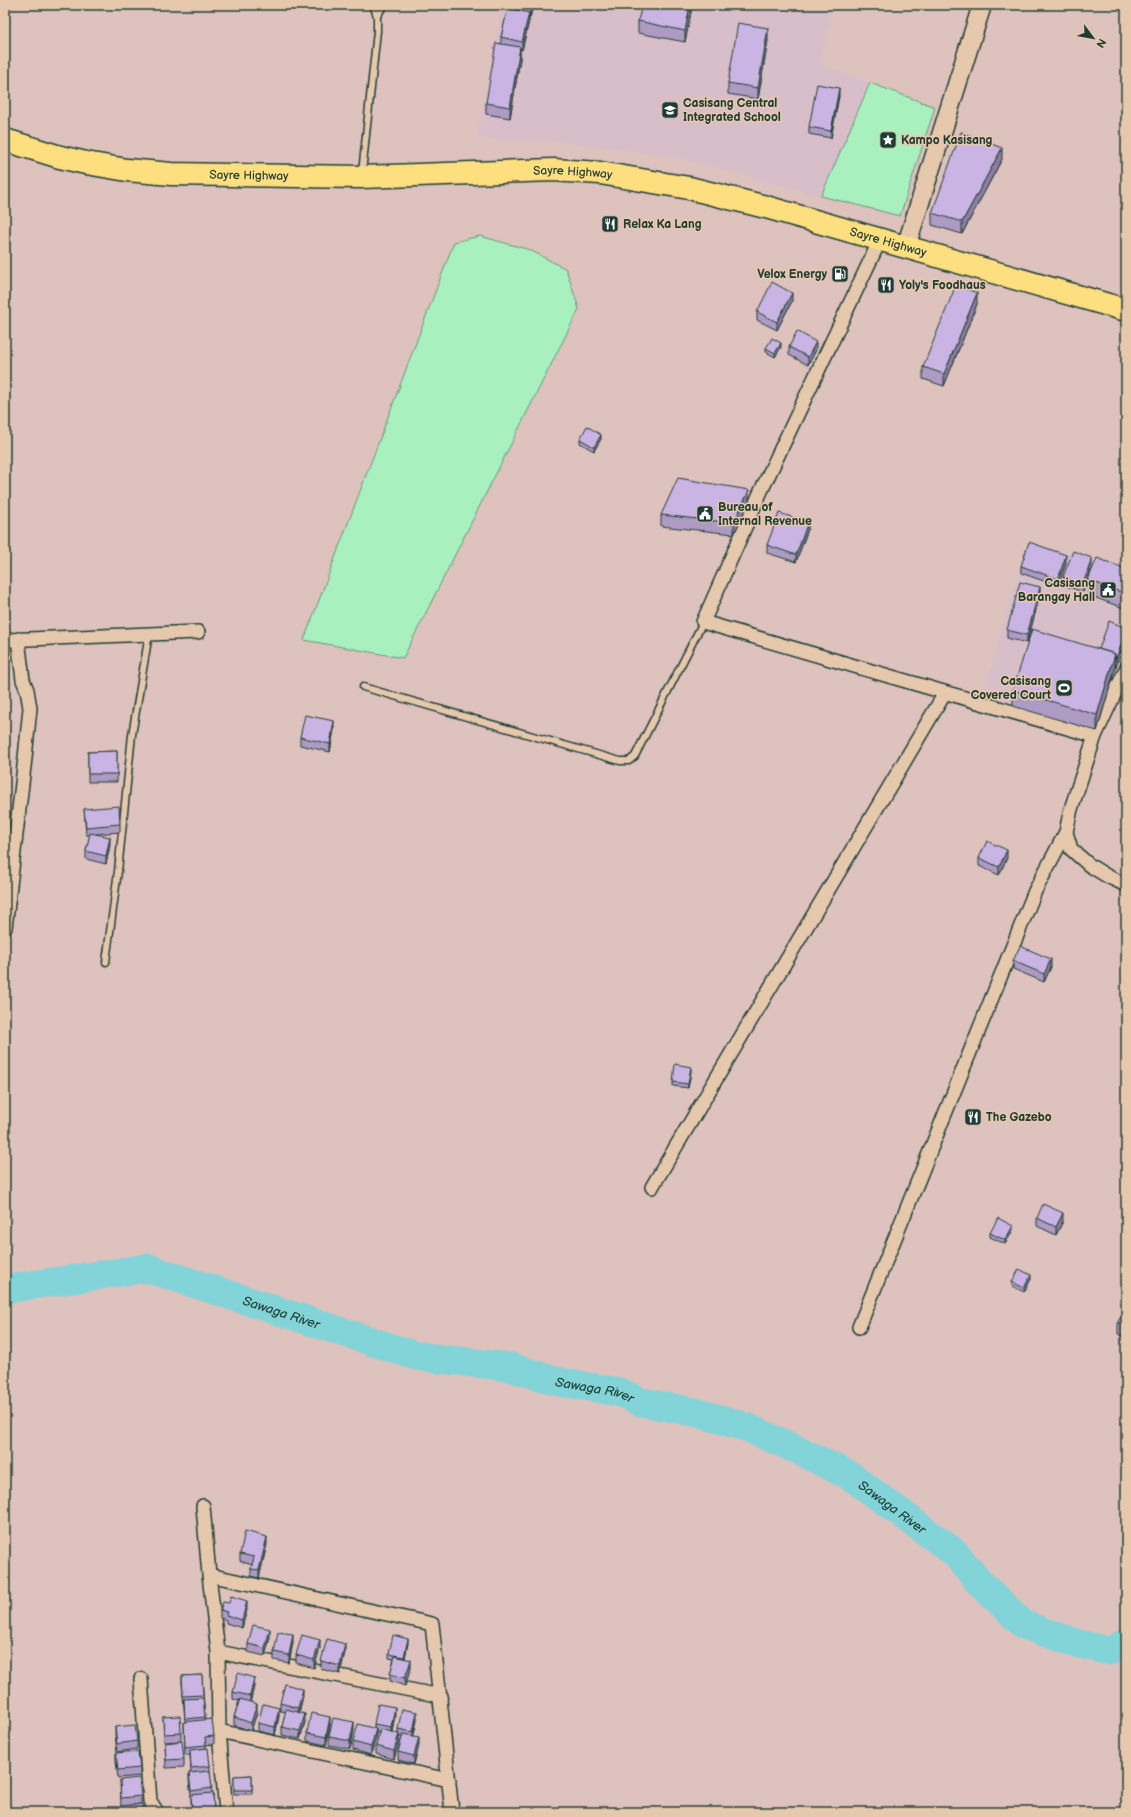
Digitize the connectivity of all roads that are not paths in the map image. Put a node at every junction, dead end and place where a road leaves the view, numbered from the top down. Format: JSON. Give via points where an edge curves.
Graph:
{"nodes":[{"id":1,"x":373,"y":5,"type":"edge"},
{"id":2,"x":384,"y":5,"type":"edge"},
{"id":3,"x":982,"y":5,"type":"edge"},
{"id":4,"x":377,"y":16,"type":"junction"},
{"id":5,"x":5,"y":140,"type":"edge"},
{"id":6,"x":361,"y":177,"type":"junction"},
{"id":7,"x":880,"y":240,"type":"junction"},
{"id":8,"x":906,"y":247,"type":"junction"},
{"id":9,"x":1126,"y":310,"type":"edge"},
{"id":10,"x":703,"y":622,"type":"junction"},
{"id":11,"x":198,"y":632,"type":"dead end"},
{"id":12,"x":149,"y":634,"type":"junction"},
{"id":13,"x":11,"y":640,"type":"edge"},
{"id":14,"x":1126,"y":669,"type":"edge"},
{"id":15,"x":363,"y":687,"type":"dead end"},
{"id":16,"x":945,"y":693,"type":"junction"},
{"id":17,"x":1095,"y":736,"type":"junction"},
{"id":18,"x":1066,"y":832,"type":"junction"},
{"id":19,"x":1126,"y":885,"type":"edge"},
{"id":20,"x":5,"y":928,"type":"edge"},
{"id":21,"x":106,"y":962,"type":"dead end"},
{"id":22,"x":652,"y":1187,"type":"dead end"},
{"id":23,"x":859,"y":1327,"type":"dead end"},
{"id":24,"x":204,"y":1506,"type":"dead end"},
{"id":25,"x":209,"y":1575,"type":"junction"},
{"id":26,"x":218,"y":1652,"type":"junction"},
{"id":27,"x":141,"y":1679,"type":"dead end"},
{"id":28,"x":441,"y":1696,"type":"junction"},
{"id":29,"x":219,"y":1731,"type":"junction"},
{"id":30,"x":449,"y":1780,"type":"junction"},
{"id":31,"x":157,"y":1812,"type":"edge"},
{"id":32,"x":226,"y":1812,"type":"edge"},
{"id":33,"x":452,"y":1812,"type":"edge"}],
"edges":[{"from":1,"to":4,"type":"lane"},
{"from":2,"to":4,"type":"lane"},
{"from":3,"to":8,"type":"street"},
{"from":4,"to":6,"type":"lane"},
{"from":5,"to":6,"type":"highway","name":"Sayre Highway","via":[[60,157],[127,170],[171,174]]},
{"from":6,"to":7,"type":"highway","name":"Sayre Highway","via":[[553,170],[600,173],[696,190]]},
{"from":7,"to":8,"type":"highway","name":"Sayre Highway"},
{"from":7,"to":10,"type":"street","via":[[761,491]]},
{"from":8,"to":9,"type":"highway","name":"Sayre Highway"},
{"from":10,"to":15,"type":"lane","via":[[635,756],[629,761],[620,761]]},
{"from":10,"to":16,"type":"street"},
{"from":11,"to":12,"type":"street"},
{"from":12,"to":13,"type":"street"},
{"from":12,"to":21,"type":"lane","via":[[132,736]]},
{"from":13,"to":20,"type":"street","via":[[30,708]]},
{"from":14,"to":17,"type":"street"},
{"from":16,"to":17,"type":"street"},
{"from":16,"to":22,"type":"street"},
{"from":17,"to":18,"type":"street","via":[[1070,809]]},
{"from":18,"to":19,"type":"street","via":[[1071,848],[1089,865]]},
{"from":18,"to":23,"type":"street","via":[[1035,891]]},
{"from":24,"to":25,"type":"street"},
{"from":25,"to":26,"type":"street"},
{"from":25,"to":28,"type":"street","via":[[432,1624]]},
{"from":26,"to":28,"type":"street"},
{"from":26,"to":29,"type":"street"},
{"from":27,"to":31,"type":"street","via":[[150,1801]]},
{"from":28,"to":30,"type":"street"},
{"from":29,"to":30,"type":"street"},
{"from":29,"to":32,"type":"street"},
{"from":30,"to":33,"type":"street"}]}
